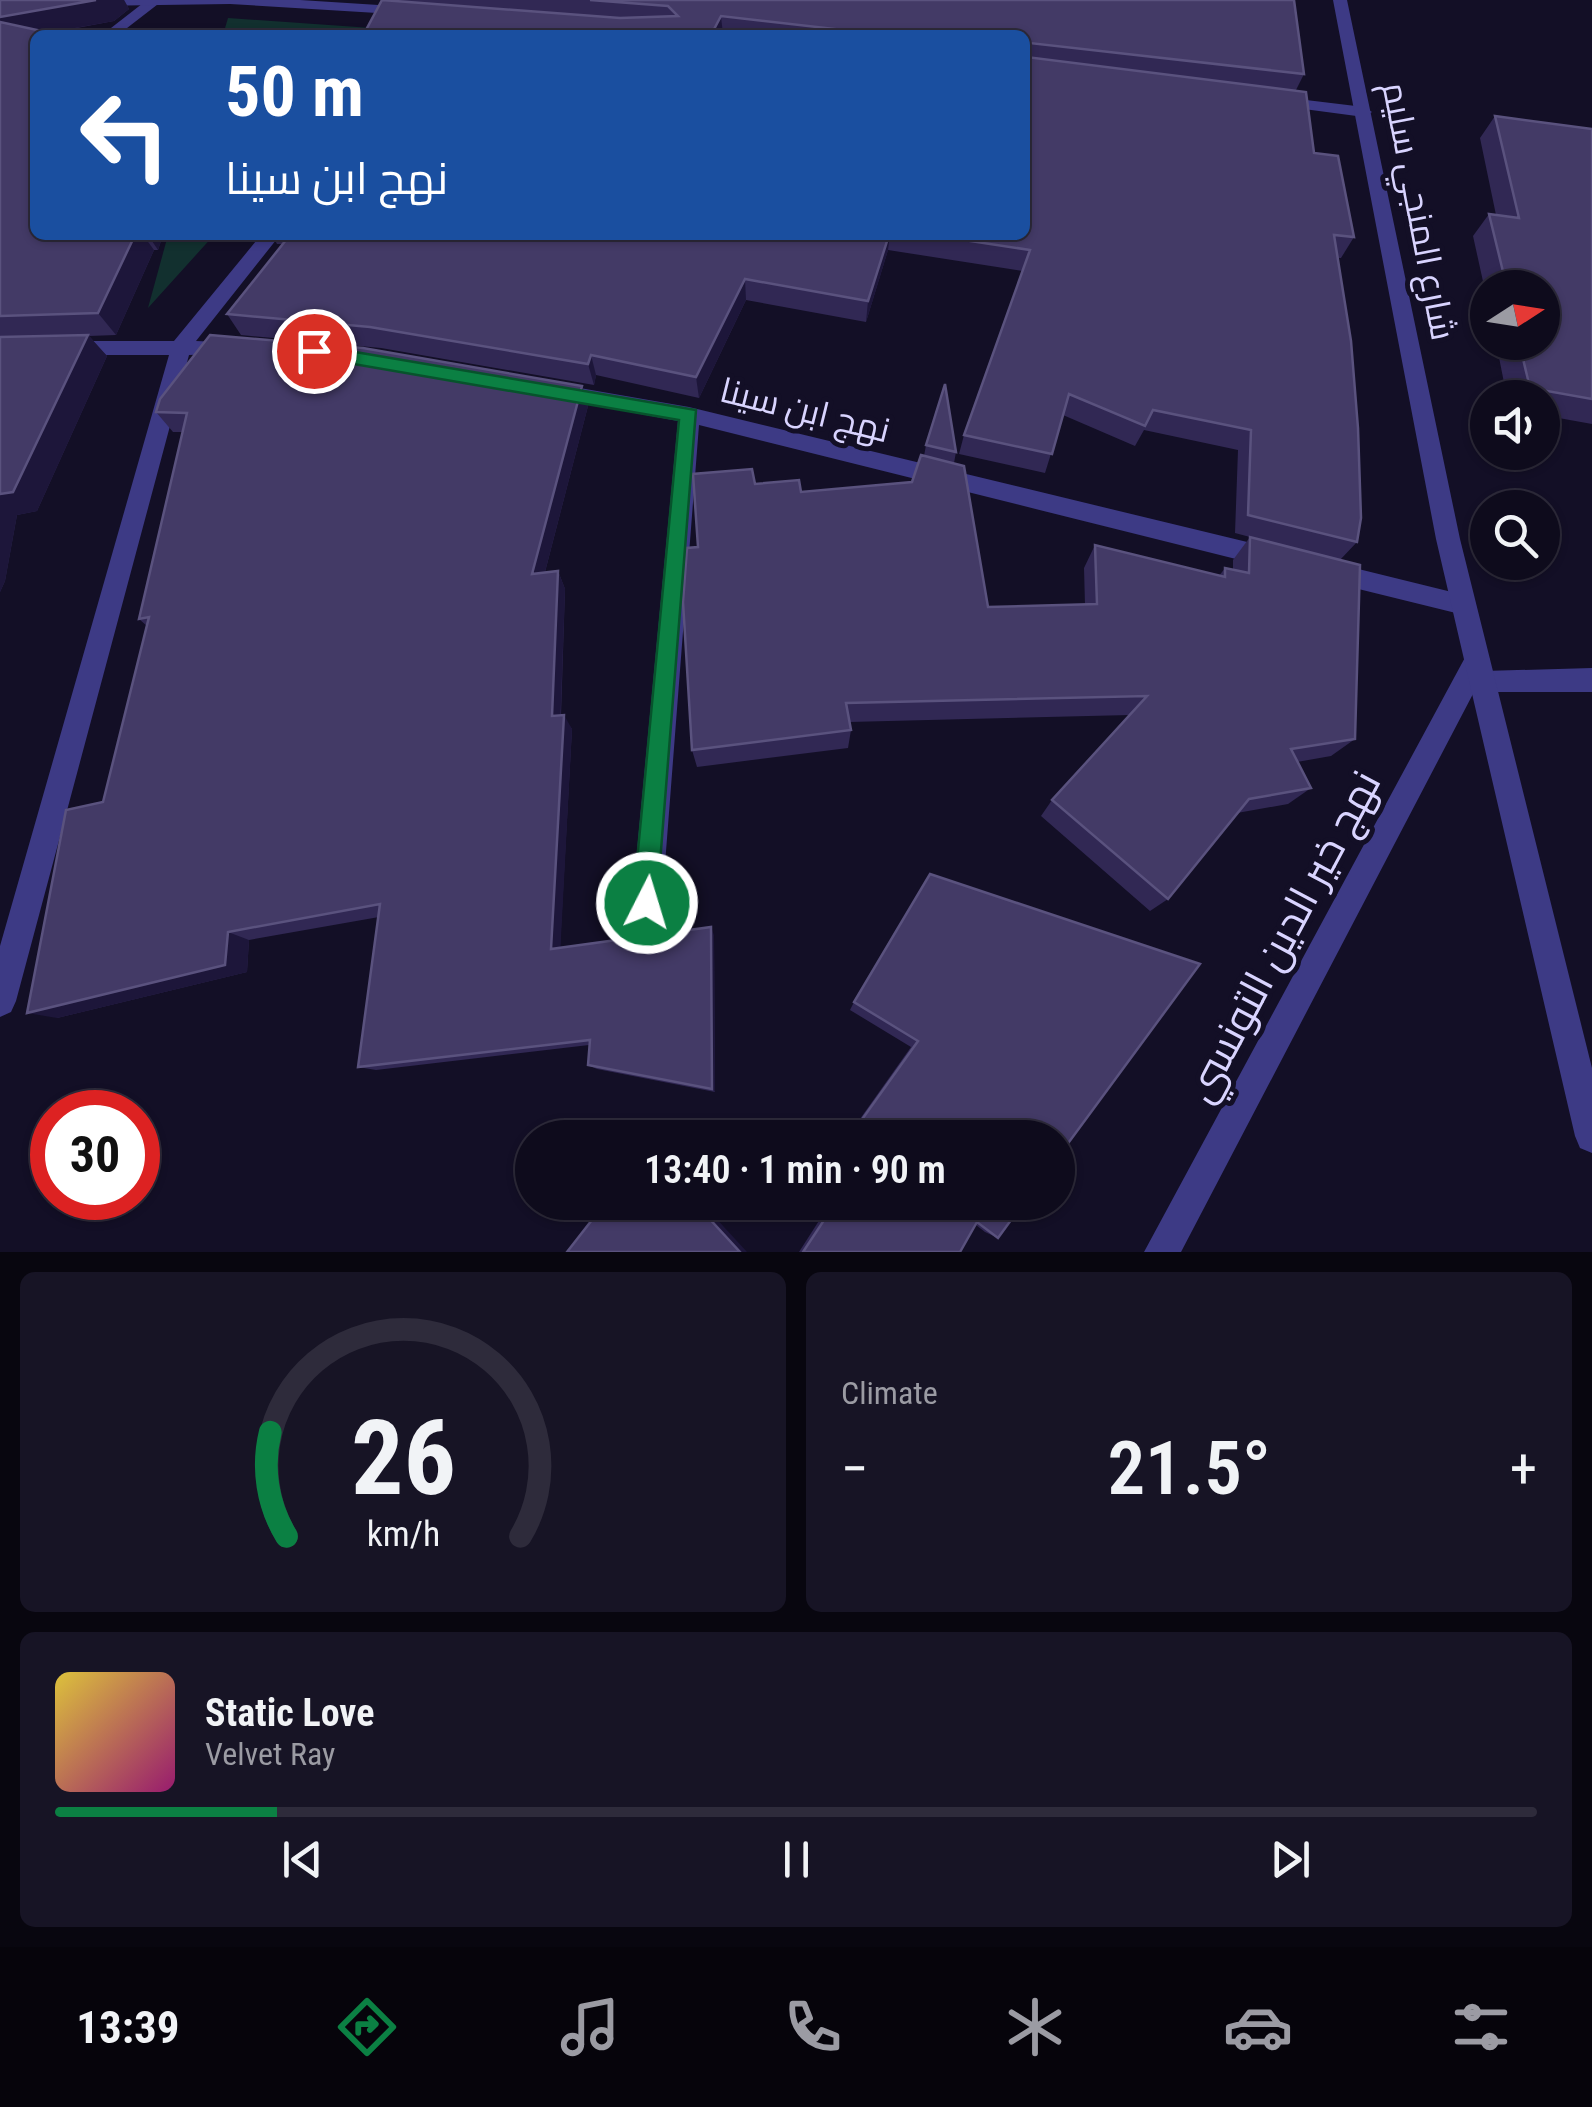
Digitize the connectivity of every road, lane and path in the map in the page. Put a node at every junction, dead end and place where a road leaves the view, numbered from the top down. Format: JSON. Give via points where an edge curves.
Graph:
{"nodes":[{"id":1,"x":1340,"y":0,"type":"edge"},
{"id":2,"x":156,"y":1,"type":"edge"},
{"id":3,"x":77,"y":2,"type":"edge"},
{"id":4,"x":432,"y":12,"type":"edge"},
{"id":5,"x":115,"y":30,"type":"edge"},
{"id":6,"x":1251,"y":98,"type":"edge"},
{"id":7,"x":1364,"y":112,"type":"junction"},
{"id":8,"x":267,"y":240,"type":"edge"},
{"id":9,"x":182,"y":345,"type":"junction"},
{"id":10,"x":0,"y":348,"type":"edge"},
{"id":11,"x":257,"y":348,"type":"edge"},
{"id":12,"x":520,"y":386,"type":"edge"},
{"id":13,"x":689,"y":415,"type":"junction"},
{"id":14,"x":1464,"y":605,"type":"junction"},
{"id":15,"x":1480,"y":672,"type":"junction"},
{"id":16,"x":1592,"y":680,"type":"edge"},
{"id":17,"x":647,"y":903,"type":"dead end"},
{"id":18,"x":0,"y":1002,"type":"edge"},
{"id":19,"x":1592,"y":1136,"type":"edge"},
{"id":20,"x":1162,"y":1252,"type":"edge"}],
"edges":[{"from":1,"to":7,"type":"street","name":"شارع المنجي سليم"},
{"from":2,"to":3,"type":"street"},
{"from":2,"to":4,"type":"street"},
{"from":2,"to":5,"type":"street"},
{"from":6,"to":7,"type":"street"},
{"from":7,"to":14,"type":"street","name":"شارع المنجي سليم"},
{"from":8,"to":9,"type":"street"},
{"from":9,"to":10,"type":"street"},
{"from":9,"to":11,"type":"street"},
{"from":9,"to":18,"type":"street"},
{"from":12,"to":13,"type":"street","name":"نهج ابن سينا"},
{"from":13,"to":14,"type":"street","name":"نهج ابن سينا"},
{"from":13,"to":17,"type":"street"},
{"from":14,"to":15,"type":"street","name":"شارع المنجي سليم"},
{"from":15,"to":16,"type":"street"},
{"from":15,"to":19,"type":"street","name":"شارع المنجي سليم"},
{"from":15,"to":20,"type":"street","name":"نهج خير الدين التونسي"}]}
